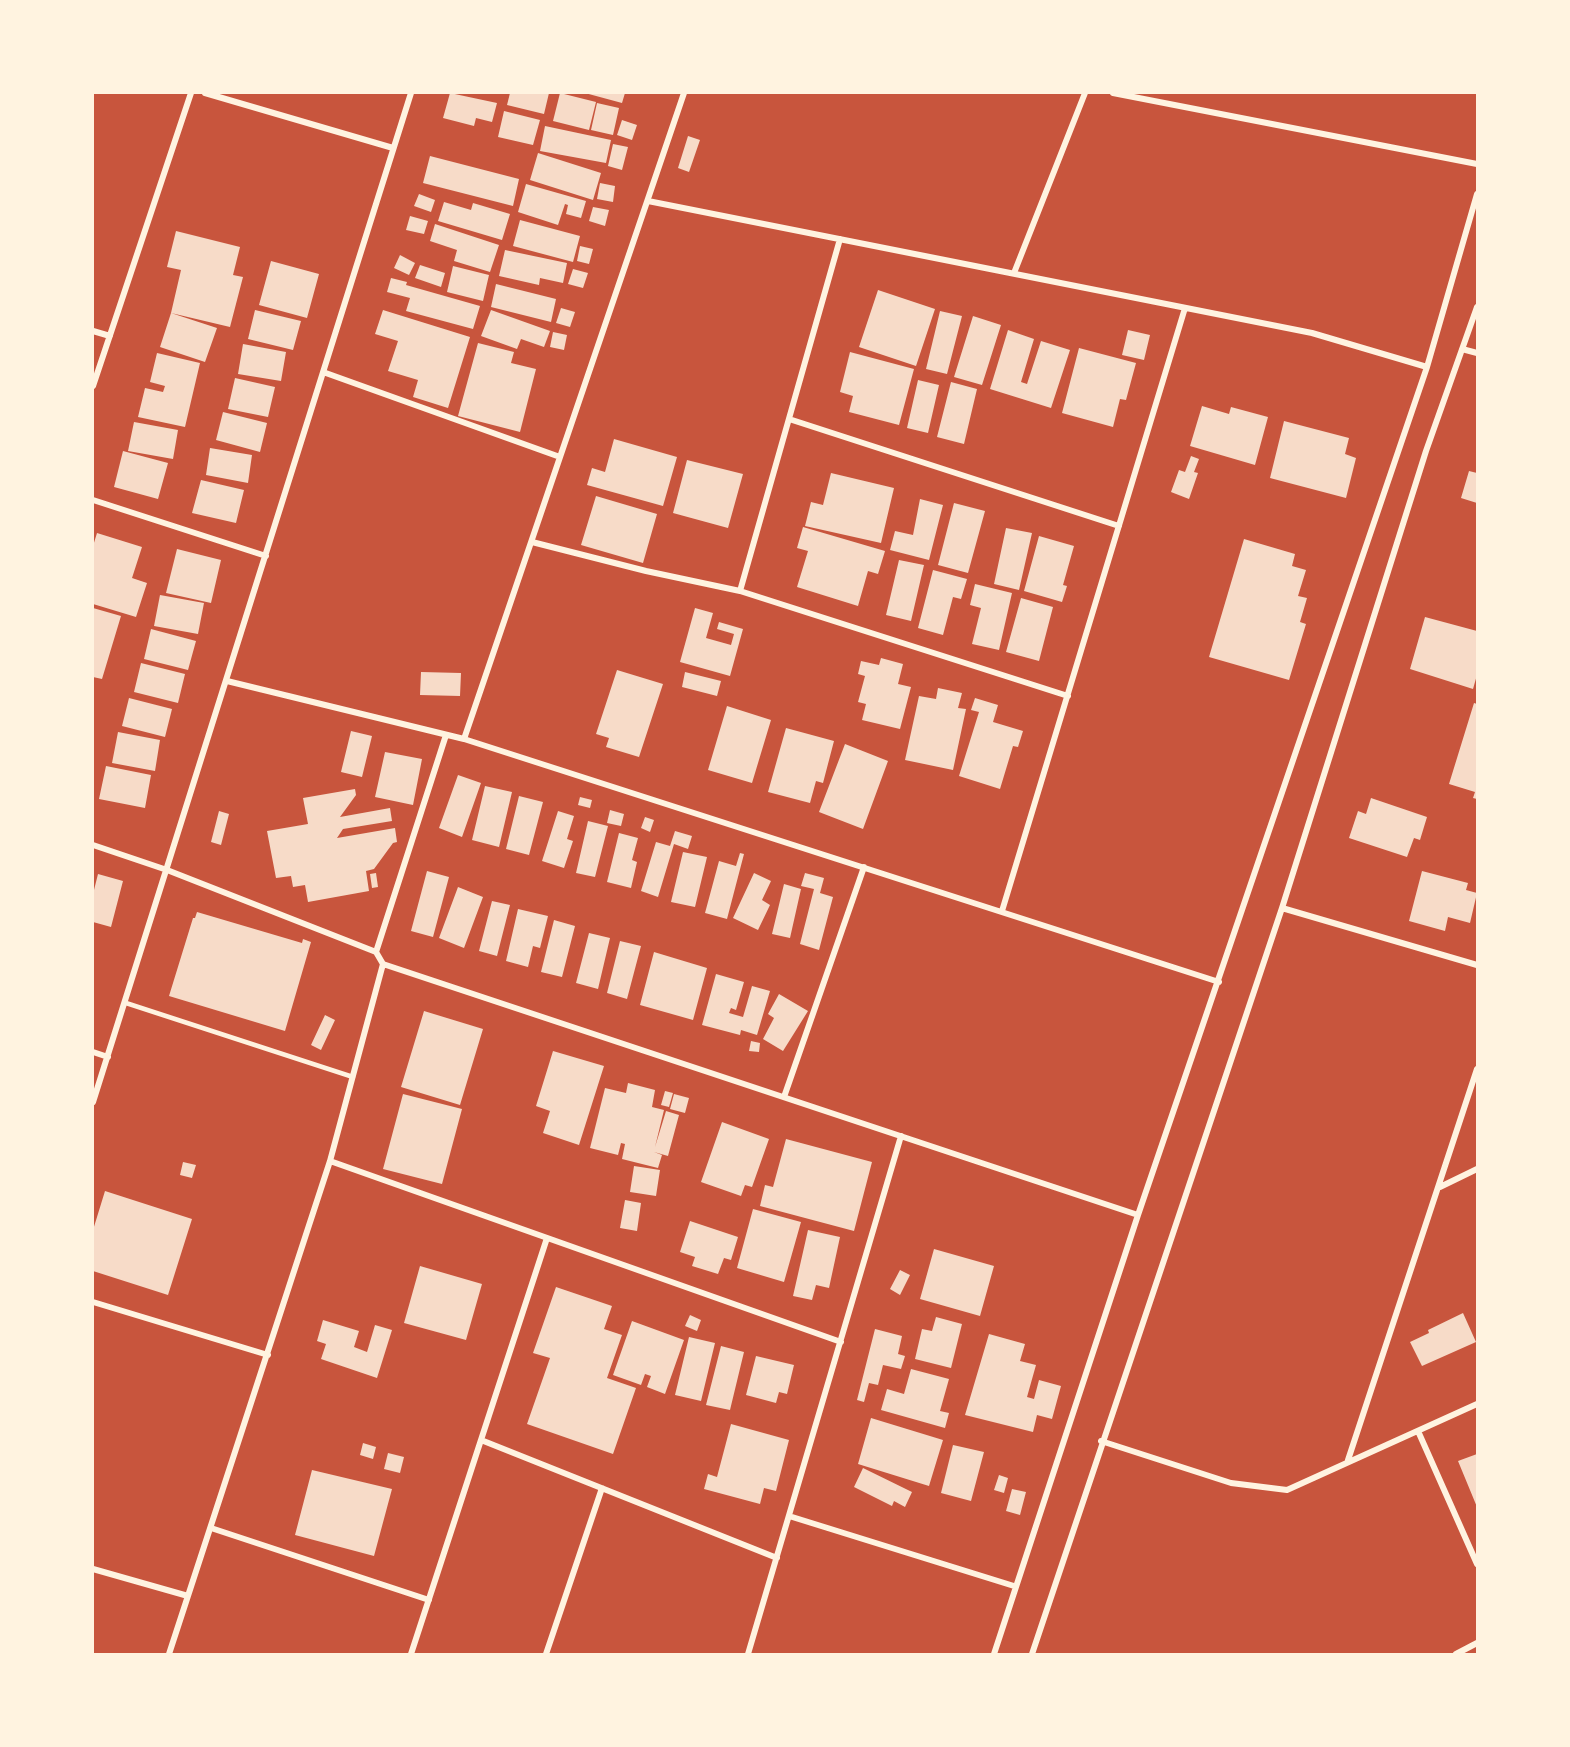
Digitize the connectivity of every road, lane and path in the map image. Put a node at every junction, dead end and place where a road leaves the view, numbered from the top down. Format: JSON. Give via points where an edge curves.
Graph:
{"nodes":[{"id":1,"x":191,"y":93,"type":"edge"},
{"id":2,"x":205,"y":93,"type":"edge"},
{"id":3,"x":411,"y":93,"type":"edge"},
{"id":4,"x":684,"y":93,"type":"edge"},
{"id":5,"x":1085,"y":93,"type":"edge"},
{"id":6,"x":1113,"y":93,"type":"edge"},
{"id":7,"x":393,"y":148,"type":"junction"},
{"id":8,"x":1477,"y":164,"type":"edge"},
{"id":9,"x":1477,"y":194,"type":"edge"},
{"id":10,"x":648,"y":201,"type":"junction"},
{"id":11,"x":840,"y":239,"type":"junction"},
{"id":12,"x":1014,"y":273,"type":"junction"},
{"id":13,"x":1477,"y":307,"type":"edge"},
{"id":14,"x":1185,"y":308,"type":"junction"},
{"id":15,"x":93,"y":331,"type":"edge"},
{"id":16,"x":110,"y":336,"type":"junction"},
{"id":17,"x":1462,"y":348,"type":"junction"},
{"id":18,"x":1477,"y":353,"type":"edge"},
{"id":19,"x":1427,"y":367,"type":"junction"},
{"id":20,"x":323,"y":372,"type":"junction"},
{"id":21,"x":93,"y":386,"type":"edge"},
{"id":22,"x":789,"y":419,"type":"junction"},
{"id":23,"x":560,"y":457,"type":"junction"},
{"id":24,"x":93,"y":500,"type":"edge"},
{"id":25,"x":1119,"y":526,"type":"junction"},
{"id":26,"x":532,"y":542,"type":"junction"},
{"id":27,"x":266,"y":555,"type":"junction"},
{"id":28,"x":741,"y":591,"type":"junction"},
{"id":29,"x":226,"y":681,"type":"junction"},
{"id":30,"x":1068,"y":696,"type":"junction"},
{"id":31,"x":446,"y":735,"type":"junction"},
{"id":32,"x":464,"y":739,"type":"junction"},
{"id":33,"x":93,"y":845,"type":"edge"},
{"id":34,"x":864,"y":867,"type":"junction"},
{"id":35,"x":167,"y":870,"type":"junction"},
{"id":36,"x":1282,"y":908,"type":"junction"},
{"id":37,"x":1002,"y":911,"type":"junction"},
{"id":38,"x":376,"y":952,"type":"junction"},
{"id":39,"x":383,"y":964,"type":"junction"},
{"id":40,"x":1477,"y":965,"type":"edge"},
{"id":41,"x":1219,"y":982,"type":"junction"},
{"id":42,"x":126,"y":1002,"type":"junction"},
{"id":43,"x":93,"y":1052,"type":"edge"},
{"id":44,"x":108,"y":1057,"type":"junction"},
{"id":45,"x":1477,"y":1070,"type":"edge"},
{"id":46,"x":353,"y":1077,"type":"junction"},
{"id":47,"x":784,"y":1097,"type":"junction"},
{"id":48,"x":93,"y":1102,"type":"edge"},
{"id":49,"x":902,"y":1136,"type":"junction"},
{"id":50,"x":330,"y":1161,"type":"junction"},
{"id":51,"x":1477,"y":1169,"type":"edge"},
{"id":52,"x":1440,"y":1188,"type":"junction"},
{"id":53,"x":1138,"y":1215,"type":"junction"},
{"id":54,"x":547,"y":1238,"type":"junction"},
{"id":55,"x":93,"y":1302,"type":"edge"},
{"id":56,"x":841,"y":1342,"type":"junction"},
{"id":57,"x":268,"y":1355,"type":"junction"},
{"id":58,"x":1477,"y":1404,"type":"edge"},
{"id":59,"x":1418,"y":1431,"type":"junction"},
{"id":60,"x":481,"y":1440,"type":"junction"},
{"id":61,"x":1101,"y":1441,"type":"junction"},
{"id":62,"x":1348,"y":1460,"type":"junction"},
{"id":63,"x":602,"y":1488,"type":"junction"},
{"id":64,"x":789,"y":1516,"type":"junction"},
{"id":65,"x":211,"y":1528,"type":"junction"},
{"id":66,"x":777,"y":1558,"type":"junction"},
{"id":67,"x":1477,"y":1564,"type":"edge"},
{"id":68,"x":93,"y":1569,"type":"edge"},
{"id":69,"x":1014,"y":1586,"type":"junction"},
{"id":70,"x":189,"y":1596,"type":"junction"},
{"id":71,"x":429,"y":1600,"type":"junction"},
{"id":72,"x":1477,"y":1643,"type":"edge"},
{"id":73,"x":169,"y":1654,"type":"edge"},
{"id":74,"x":411,"y":1654,"type":"edge"},
{"id":75,"x":546,"y":1654,"type":"edge"},
{"id":76,"x":748,"y":1654,"type":"edge"},
{"id":77,"x":994,"y":1654,"type":"edge"},
{"id":78,"x":1032,"y":1654,"type":"edge"},
{"id":79,"x":1456,"y":1654,"type":"edge"}],
"edges":[{"from":1,"to":16,"type":"street"},
{"from":2,"to":7,"type":"street"},
{"from":3,"to":7,"type":"street"},
{"from":4,"to":10,"type":"street"},
{"from":5,"to":12,"type":"street"},
{"from":6,"to":8,"type":"street"},
{"from":7,"to":20,"type":"street"},
{"from":9,"to":19,"type":"street"},
{"from":10,"to":11,"type":"street"},
{"from":10,"to":23,"type":"street"},
{"from":11,"to":12,"type":"street"},
{"from":11,"to":22,"type":"street"},
{"from":12,"to":14,"type":"street"},
{"from":13,"to":17,"type":"street"},
{"from":14,"to":19,"type":"street","via":[[1312,333]]},
{"from":14,"to":25,"type":"street"},
{"from":15,"to":16,"type":"street"},
{"from":16,"to":21,"type":"street"},
{"from":17,"to":18,"type":"street"},
{"from":17,"to":36,"type":"street"},
{"from":19,"to":41,"type":"street"},
{"from":20,"to":23,"type":"street"},
{"from":20,"to":27,"type":"street"},
{"from":22,"to":25,"type":"street"},
{"from":22,"to":28,"type":"street"},
{"from":23,"to":26,"type":"street"},
{"from":24,"to":27,"type":"street"},
{"from":25,"to":30,"type":"street"},
{"from":26,"to":28,"type":"street","via":[[646,572]]},
{"from":26,"to":32,"type":"street"},
{"from":27,"to":29,"type":"street"},
{"from":28,"to":30,"type":"street"},
{"from":29,"to":31,"type":"street"},
{"from":29,"to":35,"type":"street"},
{"from":30,"to":37,"type":"street"},
{"from":31,"to":32,"type":"street"},
{"from":31,"to":38,"type":"street"},
{"from":32,"to":34,"type":"street"},
{"from":33,"to":35,"type":"street"},
{"from":34,"to":37,"type":"street"},
{"from":34,"to":47,"type":"street"},
{"from":35,"to":38,"type":"street"},
{"from":35,"to":42,"type":"street"},
{"from":36,"to":40,"type":"street"},
{"from":36,"to":61,"type":"street"},
{"from":37,"to":41,"type":"street"},
{"from":38,"to":39,"type":"street"},
{"from":39,"to":46,"type":"street"},
{"from":39,"to":47,"type":"street"},
{"from":41,"to":53,"type":"street"},
{"from":42,"to":44,"type":"street"},
{"from":42,"to":46,"type":"lane"},
{"from":43,"to":44,"type":"street"},
{"from":44,"to":48,"type":"street"},
{"from":45,"to":52,"type":"street"},
{"from":46,"to":50,"type":"street"},
{"from":47,"to":49,"type":"street"},
{"from":49,"to":53,"type":"street"},
{"from":49,"to":56,"type":"street"},
{"from":50,"to":54,"type":"street"},
{"from":50,"to":57,"type":"street"},
{"from":51,"to":52,"type":"street"},
{"from":52,"to":62,"type":"street"},
{"from":53,"to":69,"type":"street"},
{"from":54,"to":56,"type":"street"},
{"from":54,"to":60,"type":"street"},
{"from":55,"to":57,"type":"street"},
{"from":56,"to":64,"type":"street"},
{"from":57,"to":65,"type":"street"},
{"from":58,"to":59,"type":"street"},
{"from":59,"to":62,"type":"street"},
{"from":59,"to":67,"type":"street"},
{"from":60,"to":63,"type":"street"},
{"from":60,"to":71,"type":"street"},
{"from":61,"to":62,"type":"street","via":[[1231,1483],[1287,1490]]},
{"from":61,"to":78,"type":"street"},
{"from":63,"to":66,"type":"street"},
{"from":63,"to":75,"type":"street"},
{"from":64,"to":66,"type":"street"},
{"from":64,"to":69,"type":"street"},
{"from":65,"to":70,"type":"street"},
{"from":65,"to":71,"type":"street"},
{"from":66,"to":76,"type":"street"},
{"from":68,"to":70,"type":"street"},
{"from":69,"to":77,"type":"street"},
{"from":70,"to":73,"type":"street"},
{"from":71,"to":74,"type":"street"},
{"from":72,"to":79,"type":"street"}]}
